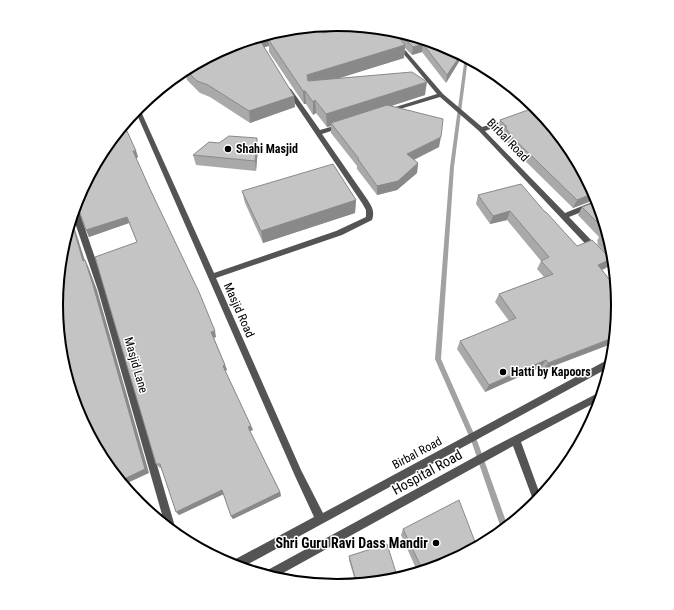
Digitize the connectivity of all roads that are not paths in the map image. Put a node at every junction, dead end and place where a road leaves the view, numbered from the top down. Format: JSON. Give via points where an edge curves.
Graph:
{"nodes":[{"id":1,"x":331,"y":31,"type":"edge"},
{"id":2,"x":324,"y":33,"type":"edge"},
{"id":3,"x":390,"y":36,"type":"edge"},
{"id":4,"x":285,"y":83,"type":"edge"},
{"id":5,"x":441,"y":95,"type":"junction"},
{"id":6,"x":532,"y":112,"type":"edge"},
{"id":7,"x":140,"y":114,"type":"edge"},
{"id":8,"x":378,"y":114,"type":"edge"},
{"id":9,"x":527,"y":114,"type":"junction"},
{"id":10,"x":533,"y":120,"type":"edge"},
{"id":11,"x":348,"y":124,"type":"edge"},
{"id":12,"x":481,"y":130,"type":"junction"},
{"id":13,"x":319,"y":133,"type":"junction"},
{"id":14,"x":592,"y":205,"type":"edge"},
{"id":15,"x":564,"y":216,"type":"junction"},
{"id":16,"x":78,"y":218,"type":"edge"},
{"id":17,"x":608,"y":264,"type":"edge"},
{"id":18,"x":211,"y":277,"type":"junction"},
{"id":19,"x":604,"y":366,"type":"edge"},
{"id":20,"x":594,"y":399,"type":"edge"},
{"id":21,"x":516,"y":440,"type":"junction"},
{"id":22,"x":536,"y":494,"type":"edge"},
{"id":23,"x":167,"y":520,"type":"edge"},
{"id":24,"x":321,"y":520,"type":"junction"},
{"id":25,"x":242,"y":562,"type":"edge"},
{"id":26,"x":275,"y":572,"type":"edge"}],
"edges":[{"from":1,"to":2,"type":"street"},
{"from":3,"to":5,"type":"street","name":"Birbal Road"},
{"from":4,"to":13,"type":"street"},
{"from":5,"to":8,"type":"street"},
{"from":5,"to":12,"type":"street","name":"Birbal Road"},
{"from":6,"to":9,"type":"street"},
{"from":7,"to":18,"type":"street","name":"Masjid Road"},
{"from":9,"to":10,"type":"street"},
{"from":9,"to":12,"type":"street"},
{"from":11,"to":13,"type":"street"},
{"from":12,"to":15,"type":"street","name":"Birbal Road"},
{"from":13,"to":18,"type":"street","via":[[365,201],[370,210],[369,218],[339,233]]},
{"from":14,"to":15,"type":"street"},
{"from":15,"to":17,"type":"street","name":"Birbal Road"},
{"from":16,"to":23,"type":"street","name":"Masjid Lane","via":[[102,290]]},
{"from":18,"to":24,"type":"street","name":"Masjid Road"},
{"from":19,"to":24,"type":"street","name":"Birbal Road"},
{"from":20,"to":21,"type":"street","name":"Hospital Road"},
{"from":21,"to":22,"type":"street"},
{"from":21,"to":26,"type":"street","name":"Hospital Road"},
{"from":24,"to":25,"type":"street","name":"Birbal Road"}]}
